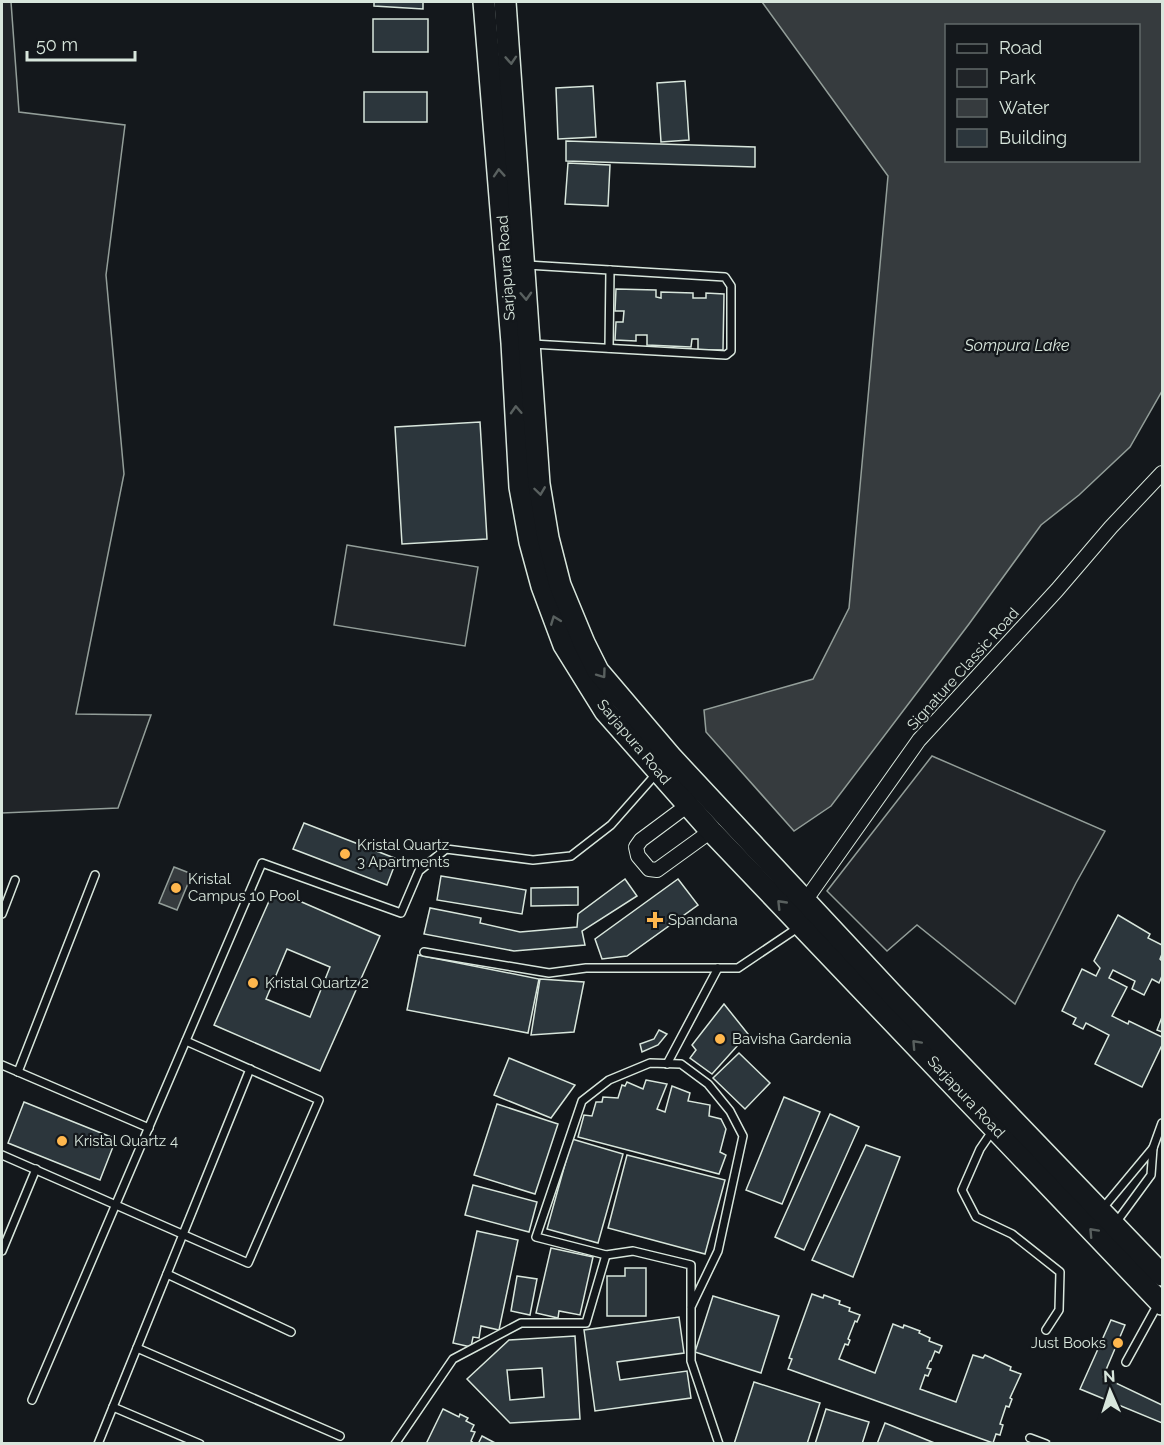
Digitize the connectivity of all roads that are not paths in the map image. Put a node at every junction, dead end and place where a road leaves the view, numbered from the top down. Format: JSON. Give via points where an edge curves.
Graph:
{"nodes":[{"id":1,"x":484,"y":2,"type":"edge"},
{"id":2,"x":505,"y":2,"type":"edge"},
{"id":3,"x":511,"y":207,"type":"junction"},
{"id":4,"x":525,"y":265,"type":"junction"},
{"id":5,"x":610,"y":270,"type":"junction"},
{"id":6,"x":529,"y":344,"type":"junction"},
{"id":7,"x":609,"y":348,"type":"junction"},
{"id":8,"x":1162,"y":473,"type":"edge"},
{"id":9,"x":665,"y":765,"type":"junction"},
{"id":10,"x":688,"y":805,"type":"junction"},
{"id":11,"x":711,"y":831,"type":"junction"},
{"id":12,"x":95,"y":875,"type":"dead end"},
{"id":13,"x":15,"y":880,"type":"dead end"},
{"id":14,"x":805,"y":901,"type":"junction"},
{"id":15,"x":2,"y":914,"type":"edge"},
{"id":16,"x":801,"y":925,"type":"junction"},
{"id":17,"x":424,"y":952,"type":"dead end"},
{"id":18,"x":718,"y":968,"type":"junction"},
{"id":19,"x":884,"y":999,"type":"junction"},
{"id":20,"x":186,"y":1041,"type":"junction"},
{"id":21,"x":667,"y":1064,"type":"junction"},
{"id":22,"x":2,"y":1065,"type":"edge"},
{"id":23,"x":250,"y":1069,"type":"junction"},
{"id":24,"x":18,"y":1072,"type":"junction"},
{"id":25,"x":1162,"y":1123,"type":"edge"},
{"id":26,"x":148,"y":1128,"type":"junction"},
{"id":27,"x":995,"y":1128,"type":"junction"},
{"id":28,"x":1153,"y":1148,"type":"junction"},
{"id":29,"x":2,"y":1155,"type":"edge"},
{"id":30,"x":36,"y":1170,"type":"junction"},
{"id":31,"x":116,"y":1204,"type":"junction"},
{"id":32,"x":184,"y":1233,"type":"junction"},
{"id":33,"x":1114,"y":1233,"type":"junction"},
{"id":34,"x":2,"y":1251,"type":"edge"},
{"id":35,"x":606,"y":1255,"type":"junction"},
{"id":36,"x":167,"y":1274,"type":"junction"},
{"id":37,"x":1162,"y":1275,"type":"edge"},
{"id":38,"x":1162,"y":1301,"type":"edge"},
{"id":39,"x":691,"y":1307,"type":"junction"},
{"id":40,"x":1046,"y":1330,"type":"dead end"},
{"id":41,"x":291,"y":1332,"type":"dead end"},
{"id":42,"x":137,"y":1348,"type":"junction"},
{"id":43,"x":1126,"y":1362,"type":"dead end"},
{"id":44,"x":32,"y":1400,"type":"dead end"},
{"id":45,"x":113,"y":1407,"type":"junction"},
{"id":46,"x":340,"y":1436,"type":"dead end"},
{"id":47,"x":1030,"y":1438,"type":"dead end"},
{"id":48,"x":98,"y":1443,"type":"edge"},
{"id":49,"x":200,"y":1443,"type":"edge"},
{"id":50,"x":395,"y":1443,"type":"edge"},
{"id":51,"x":719,"y":1443,"type":"edge"},
{"id":52,"x":1046,"y":1443,"type":"edge"}],
"edges":[{"from":3,"to":1,"type":"main road","name":"Sarjapura Road","one_way":true},
{"from":2,"to":3,"type":"main road","name":"Sarjapura Road","one_way":true},
{"from":3,"to":4,"type":"main road","name":"Sarjapura Road"},
{"from":9,"to":3,"type":"main road","name":"Sarjapura Road","one_way":true,"via":[[605,711],[564,645],[542,586],[520,487]]},
{"from":4,"to":5,"type":"lane"},
{"from":4,"to":6,"type":"main road","name":"Sarjapura Road","one_way":true},
{"from":5,"to":7,"type":"lane"},
{"from":5,"to":7,"type":"lane","via":[[725,277],[731,286],[731,351],[726,356]]},
{"from":6,"to":7,"type":"lane"},
{"from":6,"to":9,"type":"main road","name":"Sarjapura Road","one_way":true,"via":[[539,484],[560,585],[598,670]]},
{"from":8,"to":14,"type":"street","name":"Signature Classic Road","via":[[919,740]]},
{"from":9,"to":10,"type":"main road","name":"Sarjapura Road"},
{"from":9,"to":14,"type":"main road","name":"Sarjapura Road"},
{"from":9,"to":20,"type":"lane","via":[[611,825],[571,856],[533,860],[446,849],[419,871],[401,913],[262,863]]},
{"from":10,"to":11,"type":"main road","name":"Sarjapura Road"},
{"from":10,"to":11,"type":"street","via":[[636,847],[649,869],[657,870]]},
{"from":16,"to":11,"type":"main road","name":"Sarjapura Road","one_way":true},
{"from":12,"to":24,"type":"lane"},
{"from":13,"to":15,"type":"lane"},
{"from":14,"to":19,"type":"main road","name":"Sarjapura Road"},
{"from":16,"to":18,"type":"lane","via":[[738,968]]},
{"from":16,"to":19,"type":"main road","name":"Sarjapura Road"},
{"from":17,"to":18,"type":"lane","via":[[549,973],[586,968]]},
{"from":18,"to":21,"type":"lane"},
{"from":27,"to":19,"type":"main road","name":"Sarjapura Road","one_way":true},
{"from":19,"to":33,"type":"main road","name":"Sarjapura Road"},
{"from":20,"to":23,"type":"lane"},
{"from":20,"to":26,"type":"lane"},
{"from":21,"to":35,"type":"lane","via":[[651,1063],[609,1080],[582,1101],[536,1237]]},
{"from":21,"to":39,"type":"lane","via":[[681,1064],[708,1084],[730,1111],[743,1136],[718,1251]]},
{"from":22,"to":24,"type":"lane"},
{"from":23,"to":32,"type":"lane"},
{"from":23,"to":32,"type":"lane","via":[[319,1100],[248,1263]]},
{"from":24,"to":26,"type":"lane"},
{"from":25,"to":28,"type":"lane"},
{"from":26,"to":31,"type":"lane"},
{"from":33,"to":27,"type":"main road","name":"Sarjapura Road","one_way":true},
{"from":27,"to":40,"type":"lane","via":[[980,1149],[962,1190],[976,1216],[1012,1234],[1060,1272],[1059,1310]]},
{"from":28,"to":33,"type":"lane"},
{"from":28,"to":33,"type":"lane","via":[[1150,1175]]},
{"from":29,"to":30,"type":"lane"},
{"from":30,"to":31,"type":"lane"},
{"from":30,"to":34,"type":"lane"},
{"from":31,"to":32,"type":"lane"},
{"from":31,"to":44,"type":"lane"},
{"from":32,"to":36,"type":"lane"},
{"from":33,"to":37,"type":"main road","name":"Sarjapura Road"},
{"from":33,"to":38,"type":"main road","name":"Sarjapura Road"},
{"from":35,"to":39,"type":"lane","via":[[633,1251],[691,1265]]},
{"from":35,"to":50,"type":"lane","via":[[586,1323],[521,1323],[453,1359]]},
{"from":36,"to":41,"type":"lane"},
{"from":36,"to":42,"type":"lane"},
{"from":38,"to":43,"type":"lane"},
{"from":39,"to":51,"type":"lane","via":[[691,1361]]},
{"from":42,"to":45,"type":"lane"},
{"from":42,"to":46,"type":"lane"},
{"from":45,"to":48,"type":"lane"},
{"from":45,"to":49,"type":"lane"},
{"from":47,"to":52,"type":"lane"}]}
